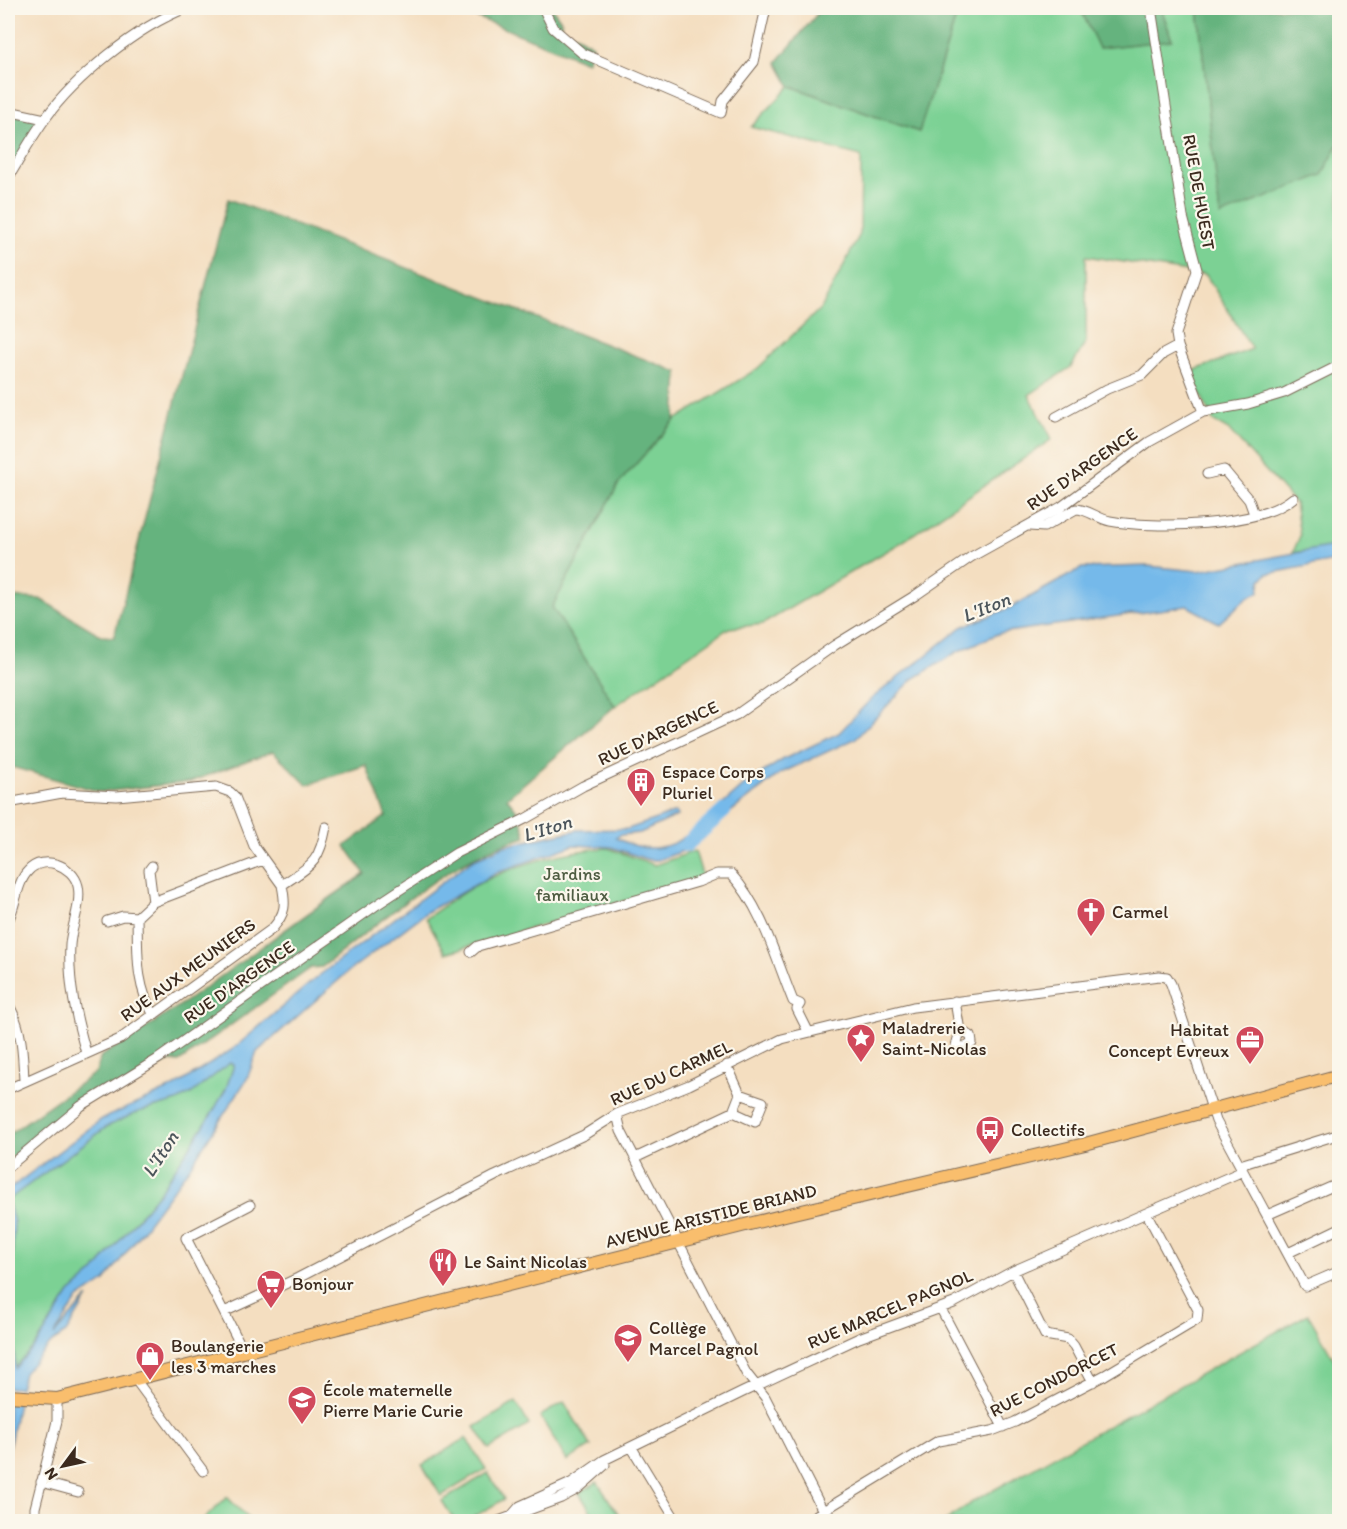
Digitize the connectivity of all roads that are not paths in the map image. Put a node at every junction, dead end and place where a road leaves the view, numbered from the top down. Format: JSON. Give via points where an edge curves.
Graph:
{"nodes":[{"id":1,"x":186,"y":8,"type":"edge"},
{"id":2,"x":543,"y":8,"type":"edge"},
{"id":3,"x":766,"y":8,"type":"edge"},
{"id":4,"x":1151,"y":8,"type":"edge"},
{"id":5,"x":8,"y":111,"type":"edge"},
{"id":6,"x":45,"y":119,"type":"junction"},
{"id":7,"x":8,"y":178,"type":"edge"},
{"id":8,"x":1178,"y":346,"type":"junction"},
{"id":9,"x":1340,"y":365,"type":"edge"},
{"id":10,"x":1203,"y":411,"type":"junction"},
{"id":11,"x":1056,"y":417,"type":"dead end"},
{"id":12,"x":1207,"y":474,"type":"dead end"},
{"id":13,"x":1293,"y":498,"type":"dead end"},
{"id":14,"x":1254,"y":514,"type":"junction"},
{"id":15,"x":1029,"y":526,"type":"junction"},
{"id":16,"x":8,"y":803,"type":"edge"},
{"id":17,"x":326,"y":827,"type":"dead end"},
{"id":18,"x":263,"y":860,"type":"junction"},
{"id":19,"x":152,"y":866,"type":"dead end"},
{"id":20,"x":282,"y":885,"type":"junction"},
{"id":21,"x":153,"y":902,"type":"junction"},
{"id":22,"x":137,"y":917,"type":"junction"},
{"id":23,"x":8,"y":921,"type":"edge"},
{"id":24,"x":107,"y":921,"type":"dead end"},
{"id":25,"x":471,"y":952,"type":"dead end"},
{"id":26,"x":955,"y":1001,"type":"junction"},
{"id":27,"x":8,"y":1003,"type":"edge"},
{"id":28,"x":154,"y":1015,"type":"junction"},
{"id":29,"x":808,"y":1031,"type":"junction"},
{"id":30,"x":960,"y":1031,"type":"dead end"},
{"id":31,"x":86,"y":1053,"type":"junction"},
{"id":32,"x":727,"y":1065,"type":"junction"},
{"id":33,"x":1340,"y":1075,"type":"edge"},
{"id":34,"x":24,"y":1081,"type":"junction"},
{"id":35,"x":8,"y":1089,"type":"edge"},
{"id":36,"x":740,"y":1094,"type":"junction"},
{"id":37,"x":1212,"y":1108,"type":"junction"},
{"id":38,"x":733,"y":1112,"type":"junction"},
{"id":39,"x":617,"y":1114,"type":"junction"},
{"id":40,"x":1340,"y":1134,"type":"edge"},
{"id":41,"x":635,"y":1158,"type":"junction"},
{"id":42,"x":8,"y":1167,"type":"edge"},
{"id":43,"x":1242,"y":1168,"type":"junction"},
{"id":44,"x":1340,"y":1183,"type":"edge"},
{"id":45,"x":250,"y":1204,"type":"dead end"},
{"id":46,"x":1147,"y":1214,"type":"junction"},
{"id":47,"x":1267,"y":1215,"type":"junction"},
{"id":48,"x":1340,"y":1228,"type":"edge"},
{"id":49,"x":681,"y":1243,"type":"junction"},
{"id":50,"x":1288,"y":1253,"type":"junction"},
{"id":51,"x":1013,"y":1271,"type":"junction"},
{"id":52,"x":1340,"y":1271,"type":"edge"},
{"id":53,"x":942,"y":1309,"type":"junction"},
{"id":54,"x":224,"y":1312,"type":"junction"},
{"id":55,"x":240,"y":1352,"type":"junction"},
{"id":56,"x":135,"y":1379,"type":"junction"},
{"id":57,"x":1093,"y":1382,"type":"junction"},
{"id":58,"x":758,"y":1386,"type":"junction"},
{"id":59,"x":12,"y":1396,"type":"edge"},
{"id":60,"x":57,"y":1399,"type":"junction"},
{"id":61,"x":1003,"y":1427,"type":"junction"},
{"id":62,"x":632,"y":1448,"type":"junction"},
{"id":63,"x":202,"y":1471,"type":"dead end"},
{"id":64,"x":41,"y":1482,"type":"junction"},
{"id":65,"x":78,"y":1492,"type":"dead end"},
{"id":66,"x":823,"y":1511,"type":"junction"},
{"id":67,"x":34,"y":1521,"type":"edge"},
{"id":68,"x":496,"y":1521,"type":"edge"},
{"id":69,"x":677,"y":1521,"type":"edge"},
{"id":70,"x":805,"y":1521,"type":"edge"}],
"edges":[{"from":1,"to":6,"type":"street","via":[[124,44],[97,65]]},
{"from":2,"to":3,"type":"street","via":[[553,28],[582,53],[721,113],[723,101],[754,62]]},
{"from":4,"to":8,"type":"street","name":"RUE DE HUEST","via":[[1183,218],[1197,270],[1179,318]]},
{"from":5,"to":6,"type":"street"},
{"from":6,"to":7,"type":"street"},
{"from":8,"to":10,"type":"street","name":"RUE DE HUEST"},
{"from":8,"to":11,"type":"street","via":[[1163,354],[1142,375]]},
{"from":9,"to":10,"type":"street","name":"RUE D'ARGENCE","via":[[1284,393]]},
{"from":10,"to":15,"type":"street","name":"RUE D'ARGENCE","via":[[1149,442]]},
{"from":12,"to":14,"type":"street","via":[[1224,470],[1249,500]]},
{"from":13,"to":14,"type":"street","via":[[1282,507]]},
{"from":14,"to":15,"type":"street","via":[[1193,526],[1113,522],[1076,509],[1044,527]]},
{"from":15,"to":42,"type":"street","name":"RUE D'ARGENCE","via":[[970,557],[736,715],[583,786],[420,875],[159,1059],[81,1106]]},
{"from":16,"to":18,"type":"street","via":[[62,793],[117,796],[216,787],[235,797]]},
{"from":17,"to":20,"type":"street","via":[[315,862]]},
{"from":18,"to":20,"type":"street"},
{"from":18,"to":21,"type":"street"},
{"from":19,"to":21,"type":"street","via":[[149,870]]},
{"from":20,"to":28,"type":"street","name":"RUE AUX MEUNIERS","via":[[284,916],[272,929]]},
{"from":21,"to":22,"type":"street"},
{"from":22,"to":24,"type":"street"},
{"from":22,"to":28,"type":"street","via":[[139,978]]},
{"from":23,"to":31,"type":"street","via":[[21,879],[29,869],[45,863],[57,864],[73,875],[78,892],[69,966],[75,1016]]},
{"from":25,"to":29,"type":"street","via":[[478,946],[717,874],[731,874],[743,887],[793,1001],[800,1004],[797,1009]]},
{"from":26,"to":29,"type":"street","name":"RUE DU CARMEL"},
{"from":26,"to":30,"type":"street"},
{"from":26,"to":37,"type":"street","name":"RUE DU CARMEL","via":[[1167,977]]},
{"from":27,"to":34,"type":"street","via":[[23,1044]]},
{"from":28,"to":31,"type":"street","name":"RUE AUX MEUNIERS","via":[[120,1040]]},
{"from":29,"to":32,"type":"street","name":"RUE DU CARMEL"},
{"from":31,"to":34,"type":"street","name":"RUE AUX MEUNIERS"},
{"from":32,"to":36,"type":"street"},
{"from":32,"to":39,"type":"street","name":"RUE DU CARMEL"},
{"from":33,"to":37,"type":"main road","name":"AVENUE ARISTIDE BRIAND"},
{"from":34,"to":35,"type":"street","name":"RUE AUX MEUNIERS"},
{"from":36,"to":38,"type":"street"},
{"from":36,"to":38,"type":"street","via":[[762,1102],[755,1122]]},
{"from":37,"to":43,"type":"street"},
{"from":37,"to":49,"type":"main road","name":"AVENUE ARISTIDE BRIAND","via":[[1085,1144]]},
{"from":38,"to":41,"type":"street"},
{"from":39,"to":41,"type":"street"},
{"from":39,"to":54,"type":"street","name":"RUE DU CARMEL","via":[[584,1135]]},
{"from":40,"to":43,"type":"street","name":"RUE MARCEL PAGNOL"},
{"from":41,"to":49,"type":"street"},
{"from":43,"to":46,"type":"street","name":"RUE MARCEL PAGNOL"},
{"from":43,"to":47,"type":"street"},
{"from":44,"to":47,"type":"street"},
{"from":45,"to":54,"type":"street","via":[[186,1238]]},
{"from":46,"to":51,"type":"street","name":"RUE MARCEL PAGNOL"},
{"from":46,"to":57,"type":"street","name":"RUE CONDORCET","via":[[1199,1317]]},
{"from":47,"to":50,"type":"street"},
{"from":48,"to":50,"type":"street"},
{"from":49,"to":55,"type":"main road","name":"AVENUE ARISTIDE BRIAND"},
{"from":49,"to":58,"type":"street","via":[[746,1373]]},
{"from":50,"to":52,"type":"street","via":[[1305,1286]]},
{"from":51,"to":53,"type":"street","name":"RUE MARCEL PAGNOL"},
{"from":51,"to":57,"type":"street","via":[[1045,1335],[1068,1339]]},
{"from":53,"to":58,"type":"street","name":"RUE MARCEL PAGNOL","via":[[858,1338]]},
{"from":53,"to":61,"type":"street"},
{"from":54,"to":55,"type":"street"},
{"from":55,"to":56,"type":"main road","name":"AVENUE ARISTIDE BRIAND"},
{"from":56,"to":60,"type":"main road","name":"AVENUE ARISTIDE BRIAND"},
{"from":56,"to":63,"type":"street"},
{"from":57,"to":61,"type":"street","name":"RUE CONDORCET"},
{"from":58,"to":62,"type":"street","name":"RUE MARCEL PAGNOL"},
{"from":58,"to":66,"type":"street"},
{"from":59,"to":60,"type":"main road","name":"AVENUE ARISTIDE BRIAND"},
{"from":60,"to":64,"type":"street","via":[[57,1421]]},
{"from":61,"to":66,"type":"street","name":"RUE CONDORCET","via":[[938,1441]]},
{"from":62,"to":68,"type":"street","name":"RUE MARCEL PAGNOL"},
{"from":62,"to":69,"type":"street"},
{"from":64,"to":65,"type":"street"},
{"from":64,"to":67,"type":"street"},
{"from":66,"to":70,"type":"street","name":"RUE CONDORCET"}]}
